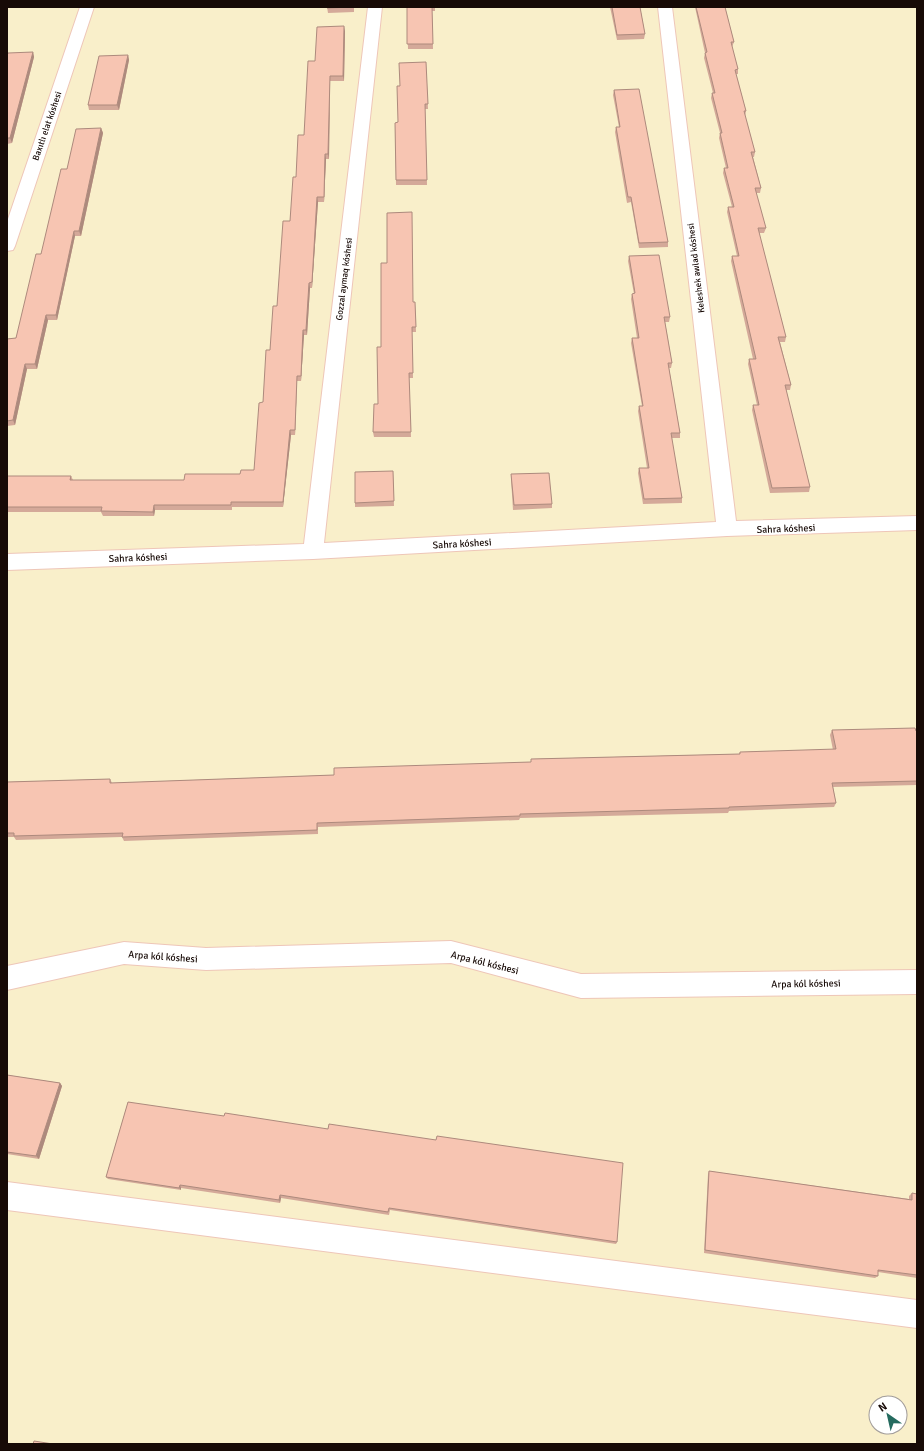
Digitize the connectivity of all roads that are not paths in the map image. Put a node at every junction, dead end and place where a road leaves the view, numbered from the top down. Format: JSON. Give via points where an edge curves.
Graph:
{"nodes":[{"id":1,"x":87,"y":7,"type":"edge"},
{"id":2,"x":375,"y":7,"type":"edge"},
{"id":3,"x":665,"y":7,"type":"edge"},
{"id":4,"x":7,"y":246,"type":"edge"},
{"id":5,"x":917,"y":523,"type":"edge"},
{"id":6,"x":727,"y":529,"type":"junction"},
{"id":7,"x":313,"y":551,"type":"junction"},
{"id":8,"x":7,"y":562,"type":"edge"},
{"id":9,"x":7,"y":978,"type":"edge"},
{"id":10,"x":917,"y":982,"type":"edge"},
{"id":11,"x":7,"y":1196,"type":"edge"},
{"id":12,"x":917,"y":1314,"type":"edge"}],
"edges":[{"from":1,"to":4,"type":"street","name":"Baxıtlı elat kóshesi"},
{"from":2,"to":7,"type":"street","name":"Gozzal aymaq kóshesi"},
{"from":3,"to":6,"type":"street","name":"Keleshek awlad kóshesi"},
{"from":5,"to":6,"type":"street","name":"Sahra kóshesi"},
{"from":6,"to":7,"type":"street","name":"Sahra kóshesi"},
{"from":7,"to":8,"type":"street","name":"Sahra kóshesi"},
{"from":9,"to":10,"type":"street","name":"Arpa kól kóshesi","via":[[124,953],[206,959],[451,952],[581,986]]},
{"from":11,"to":12,"type":"street"}]}
